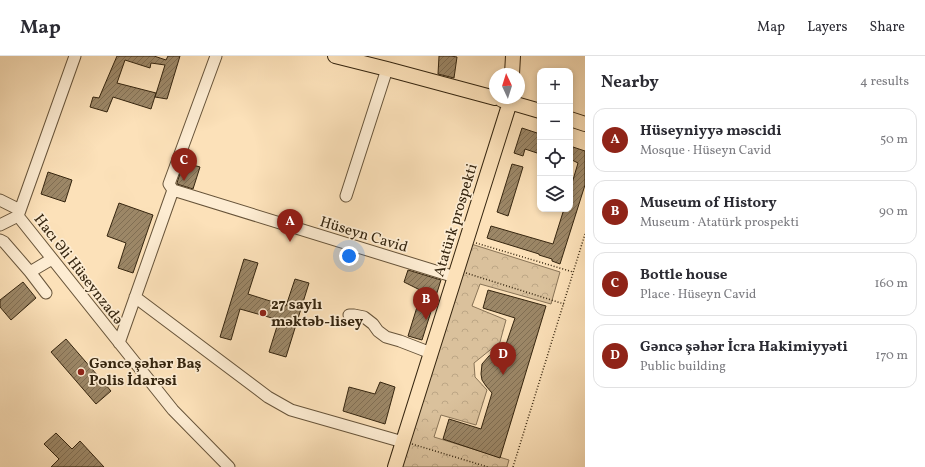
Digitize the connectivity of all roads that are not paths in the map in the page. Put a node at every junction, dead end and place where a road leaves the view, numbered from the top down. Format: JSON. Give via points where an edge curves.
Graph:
{"nodes":[{"id":1,"x":75,"y":56,"type":"edge"},
{"id":2,"x":216,"y":56,"type":"edge"},
{"id":3,"x":335,"y":56,"type":"edge"},
{"id":4,"x":513,"y":56,"type":"edge"},
{"id":5,"x":512,"y":68,"type":"edge"},
{"id":6,"x":388,"y":69,"type":"junction"},
{"id":7,"x":489,"y":95,"type":"edge"},
{"id":8,"x":502,"y":104,"type":"edge"},
{"id":9,"x":518,"y":104,"type":"edge"},
{"id":10,"x":537,"y":110,"type":"edge"},
{"id":11,"x":573,"y":120,"type":"edge"},
{"id":12,"x":585,"y":124,"type":"edge"},
{"id":13,"x":173,"y":190,"type":"junction"},
{"id":14,"x":346,"y":196,"type":"dead end"},
{"id":15,"x":0,"y":200,"type":"edge"},
{"id":16,"x":19,"y":213,"type":"junction"},
{"id":17,"x":0,"y":225,"type":"edge"},
{"id":18,"x":0,"y":240,"type":"edge"},
{"id":19,"x":52,"y":259,"type":"junction"},
{"id":20,"x":30,"y":272,"type":"junction"},
{"id":21,"x":456,"y":274,"type":"junction"},
{"id":22,"x":46,"y":293,"type":"dead end"},
{"id":23,"x":135,"y":297,"type":"junction"},
{"id":24,"x":349,"y":315,"type":"dead end"},
{"id":25,"x":119,"y":343,"type":"junction"},
{"id":26,"x":431,"y":353,"type":"junction"},
{"id":27,"x":403,"y":442,"type":"junction"},
{"id":28,"x":229,"y":467,"type":"edge"},
{"id":29,"x":395,"y":467,"type":"edge"}],
"edges":[{"from":1,"to":16,"type":"street","name":"Hacı Əli Hüseynzadə"},
{"from":2,"to":13,"type":"street","via":[[169,184]]},
{"from":3,"to":6,"type":"main road"},
{"from":4,"to":5,"type":"main road"},
{"from":6,"to":7,"type":"main road"},
{"from":6,"to":14,"type":"street"},
{"from":8,"to":21,"type":"main road","name":"Atatürk prospekti"},
{"from":9,"to":10,"type":"main road"},
{"from":11,"to":12,"type":"main road"},
{"from":13,"to":21,"type":"street","name":"Hüseyn Cavid"},
{"from":13,"to":23,"type":"street"},
{"from":15,"to":16,"type":"street"},
{"from":16,"to":17,"type":"street"},
{"from":16,"to":19,"type":"street","name":"Hacı Əli Hüseynzadə"},
{"from":18,"to":20,"type":"street"},
{"from":19,"to":20,"type":"street"},
{"from":19,"to":25,"type":"street","name":"Hacı Əli Hüseynzadə"},
{"from":20,"to":22,"type":"street"},
{"from":21,"to":26,"type":"main road","name":"Atatürk prospekti"},
{"from":23,"to":25,"type":"street"},
{"from":23,"to":27,"type":"street","via":[[268,397],[291,410]]},
{"from":24,"to":26,"type":"street","via":[[364,317],[386,337]]},
{"from":25,"to":28,"type":"street","name":"Hacı Əli Hüseynzadə","via":[[173,410]]},
{"from":26,"to":27,"type":"main road","name":"Atatürk prospekti"},
{"from":27,"to":29,"type":"main road","name":"Atatürk prospekti"}]}
